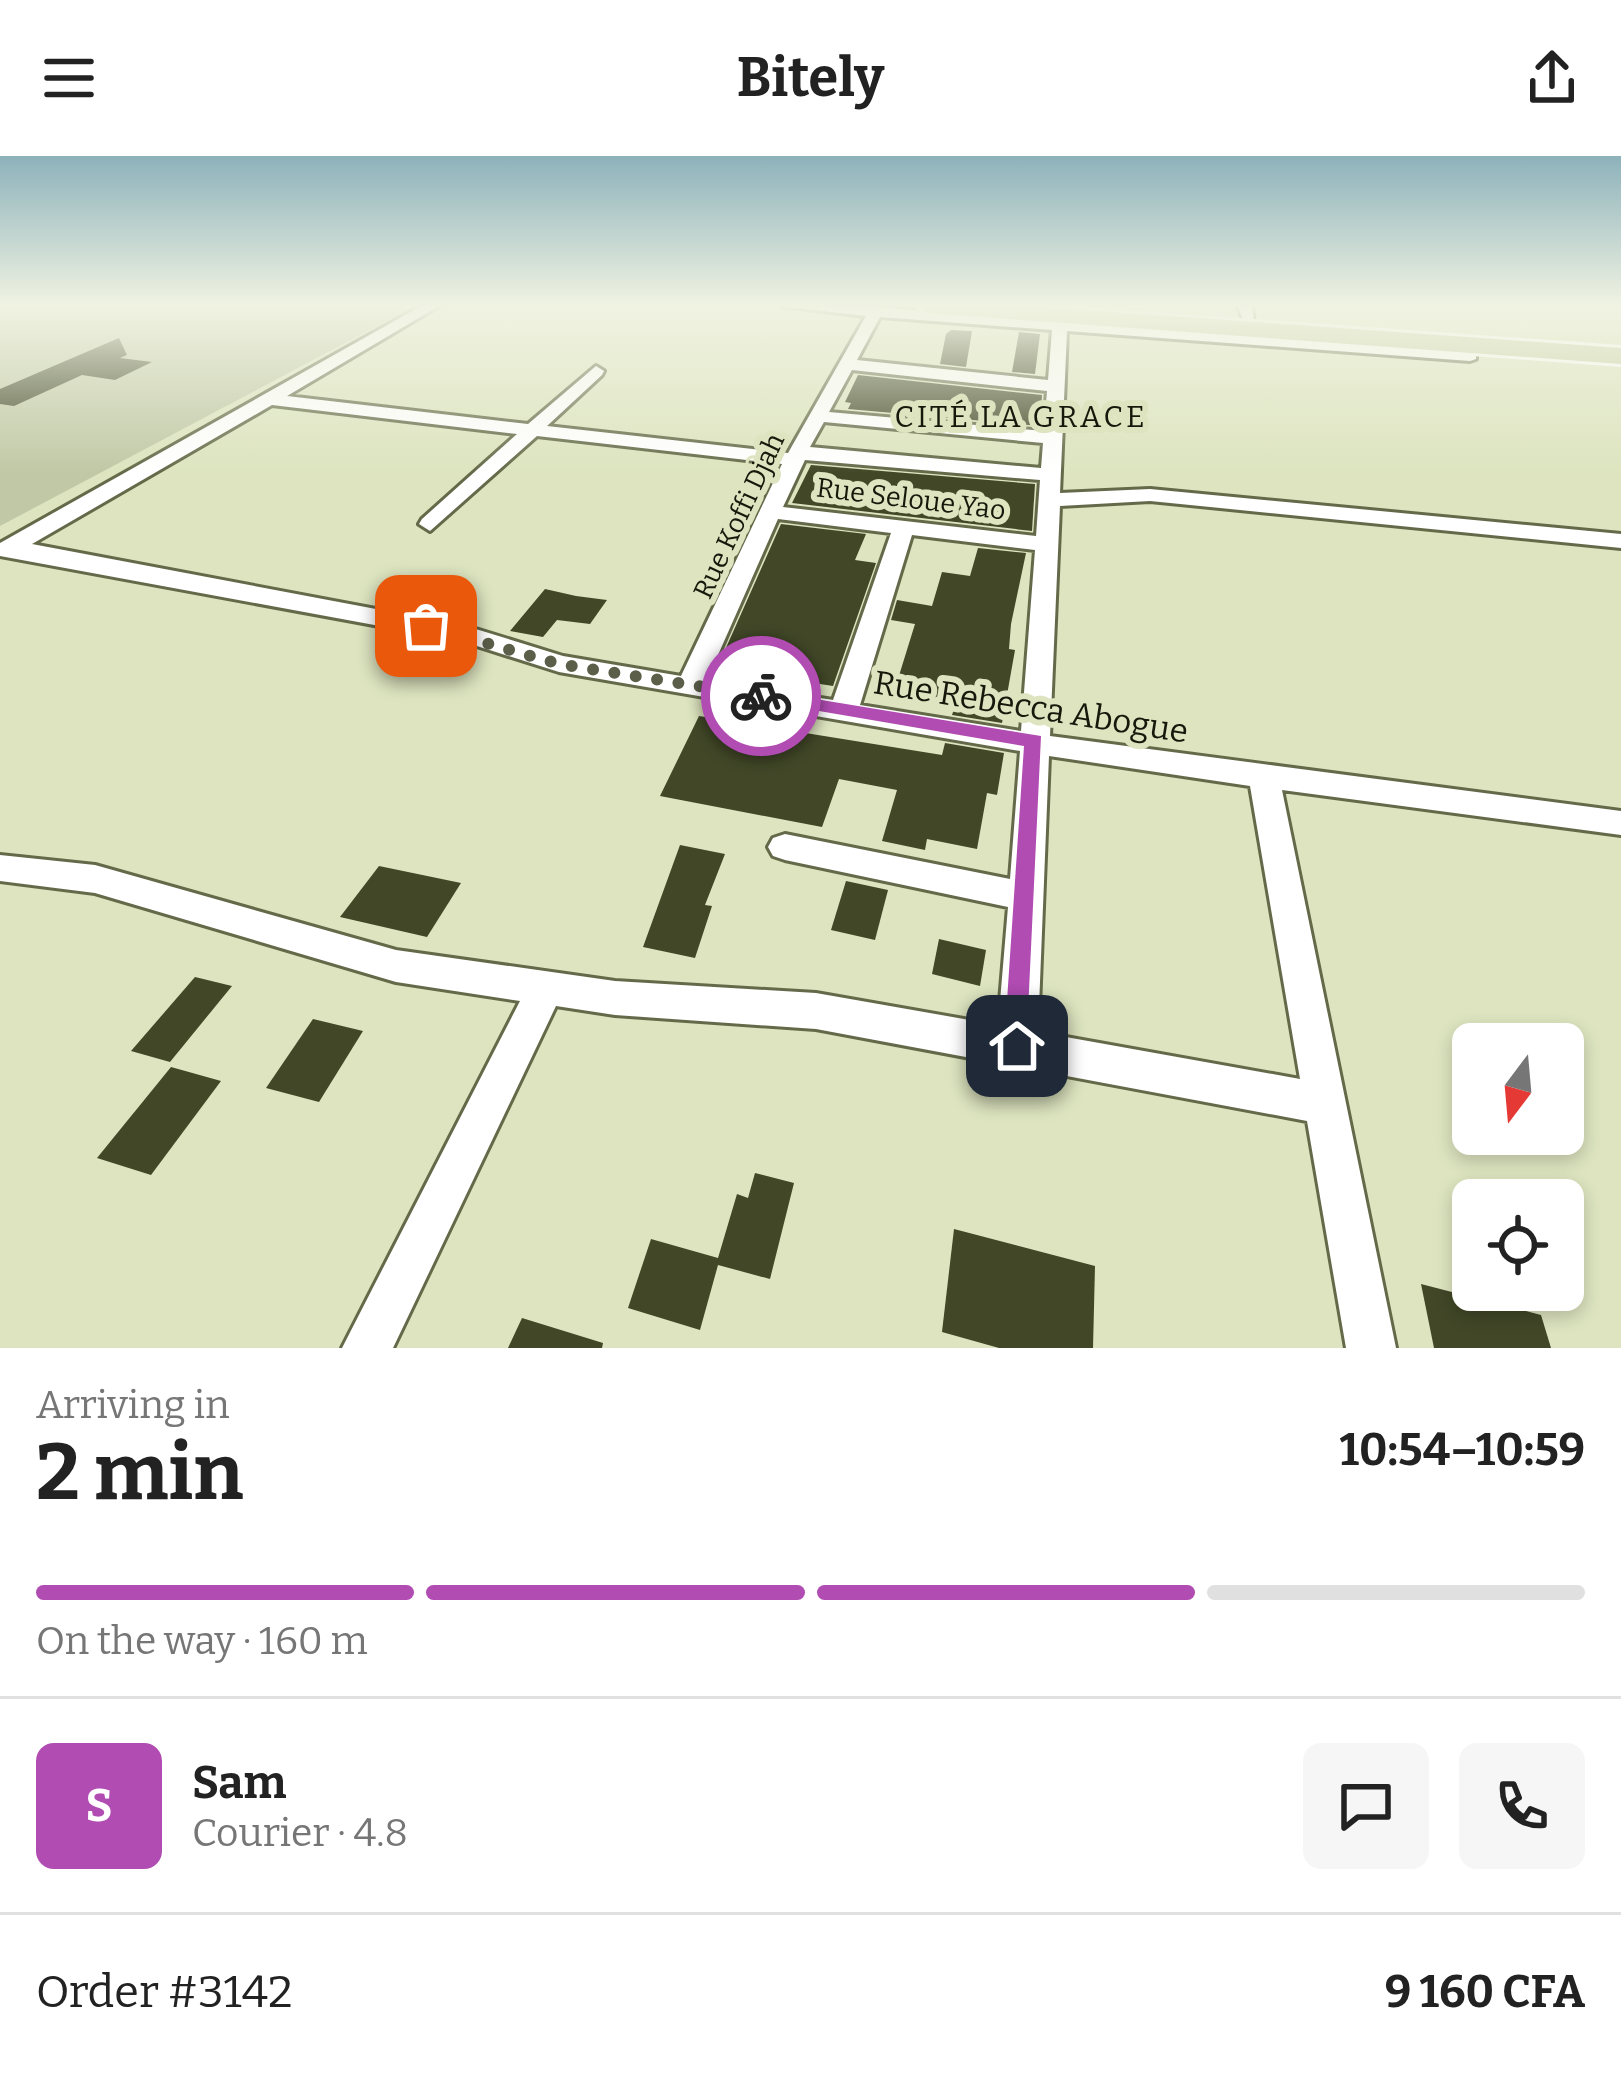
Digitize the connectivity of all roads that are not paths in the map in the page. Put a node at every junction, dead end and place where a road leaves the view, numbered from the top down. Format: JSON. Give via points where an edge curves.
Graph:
{"nodes":[{"id":1,"x":338,"y":362,"type":"edge"},
{"id":2,"x":1054,"y":362,"type":"edge"},
{"id":3,"x":846,"y":364,"type":"joint"},
{"id":4,"x":596,"y":371,"type":"dead end"},
{"id":5,"x":1053,"y":386,"type":"junction"},
{"id":6,"x":274,"y":400,"type":"junction"},
{"id":7,"x":817,"y":416,"type":"junction"},
{"id":8,"x":535,"y":430,"type":"junction"},
{"id":9,"x":1052,"y":438,"type":"junction"},
{"id":10,"x":796,"y":456,"type":"junction"},
{"id":11,"x":1049,"y":488,"type":"junction"},
{"id":12,"x":770,"y":512,"type":"junction"},
{"id":13,"x":430,"y":524,"type":"dead end"},
{"id":14,"x":904,"y":529,"type":"junction"},
{"id":15,"x":1621,"y":541,"type":"edge"},
{"id":16,"x":1046,"y":544,"type":"junction"},
{"id":17,"x":6,"y":549,"type":"edge"},
{"id":18,"x":691,"y":684,"type":"junction"},
{"id":19,"x":844,"y":711,"type":"junction"},
{"id":20,"x":1034,"y":741,"type":"junction"},
{"id":21,"x":1264,"y":779,"type":"junction"},
{"id":22,"x":1621,"y":823,"type":"edge"},
{"id":23,"x":785,"y":847,"type":"dead end"},
{"id":24,"x":0,"y":868,"type":"edge"},
{"id":25,"x":1025,"y":897,"type":"junction"},
{"id":26,"x":546,"y":988,"type":"junction"},
{"id":27,"x":1017,"y":1046,"type":"junction"},
{"id":28,"x":1328,"y":1104,"type":"junction"},
{"id":29,"x":367,"y":1348,"type":"edge"},
{"id":30,"x":1371,"y":1348,"type":"edge"}],
"edges":[{"from":1,"to":6,"type":"street"},
{"from":2,"to":5,"type":"street"},
{"from":3,"to":5,"type":"street"},
{"from":3,"to":7,"type":"street","name":"Rue Koffi Djah"},
{"from":4,"to":8,"type":"street"},
{"from":5,"to":9,"type":"street"},
{"from":6,"to":8,"type":"street"},
{"from":6,"to":17,"type":"street"},
{"from":7,"to":9,"type":"street"},
{"from":7,"to":10,"type":"street","name":"Rue Koffi Djah"},
{"from":8,"to":10,"type":"street"},
{"from":8,"to":13,"type":"street"},
{"from":9,"to":11,"type":"street"},
{"from":10,"to":11,"type":"street"},
{"from":10,"to":12,"type":"street","name":"Rue Koffi Djah"},
{"from":11,"to":15,"type":"street"},
{"from":11,"to":16,"type":"street"},
{"from":12,"to":14,"type":"street","name":"Rue Seloue Yao"},
{"from":12,"to":18,"type":"street","name":"Rue Koffi Djah"},
{"from":14,"to":16,"type":"street","name":"Rue Seloue Yao"},
{"from":14,"to":19,"type":"street"},
{"from":16,"to":20,"type":"street"},
{"from":17,"to":18,"type":"street","name":"Rue Rebecca Abogue"},
{"from":18,"to":19,"type":"street","name":"Rue Rebecca Abogue"},
{"from":19,"to":20,"type":"street","name":"Rue Rebecca Abogue"},
{"from":20,"to":21,"type":"street","name":"Rue Rebecca Abogue"},
{"from":20,"to":25,"type":"street"},
{"from":21,"to":22,"type":"street","name":"Rue Rebecca Abogue"},
{"from":21,"to":28,"type":"street"},
{"from":23,"to":25,"type":"street"},
{"from":24,"to":26,"type":"street","via":[[95,880],[396,966]]},
{"from":25,"to":27,"type":"street"},
{"from":26,"to":27,"type":"street","via":[[816,1011]]},
{"from":26,"to":29,"type":"street"},
{"from":27,"to":28,"type":"street"},
{"from":28,"to":30,"type":"street"}]}
